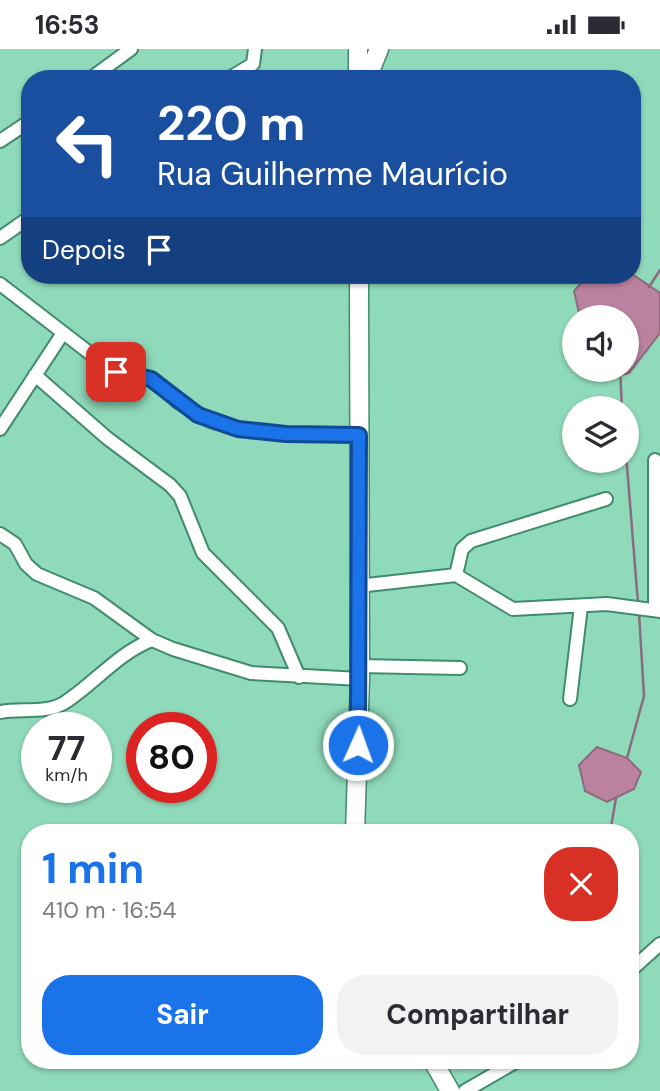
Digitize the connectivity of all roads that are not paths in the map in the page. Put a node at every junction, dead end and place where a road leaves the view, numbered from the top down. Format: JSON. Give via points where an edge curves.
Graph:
{"nodes":[{"id":1,"x":131,"y":49,"type":"edge"},
{"id":2,"x":255,"y":49,"type":"edge"},
{"id":3,"x":358,"y":49,"type":"edge"},
{"id":4,"x":379,"y":49,"type":"edge"},
{"id":5,"x":102,"y":70,"type":"edge"},
{"id":6,"x":243,"y":70,"type":"edge"},
{"id":7,"x":358,"y":70,"type":"edge"},
{"id":8,"x":371,"y":70,"type":"edge"},
{"id":9,"x":21,"y":127,"type":"edge"},
{"id":10,"x":0,"y":141,"type":"edge"},
{"id":11,"x":21,"y":224,"type":"edge"},
{"id":12,"x":0,"y":239,"type":"edge"},
{"id":13,"x":0,"y":284,"type":"edge"},
{"id":14,"x":359,"y":284,"type":"edge"},
{"id":15,"x":64,"y":333,"type":"junction"},
{"id":16,"x":35,"y":375,"type":"junction"},
{"id":17,"x":5,"y":411,"type":"edge"},
{"id":18,"x":0,"y":429,"type":"edge"},
{"id":19,"x":359,"y":435,"type":"junction"},
{"id":20,"x":655,"y":460,"type":"dead end"},
{"id":21,"x":606,"y":499,"type":"dead end"},
{"id":22,"x":0,"y":534,"type":"edge"},
{"id":23,"x":456,"y":575,"type":"junction"},
{"id":24,"x":358,"y":586,"type":"junction"},
{"id":25,"x":581,"y":606,"type":"junction"},
{"id":26,"x":657,"y":610,"type":"edge"},
{"id":27,"x":152,"y":640,"type":"junction"},
{"id":28,"x":460,"y":668,"type":"dead end"},
{"id":29,"x":360,"y":673,"type":"junction"},
{"id":30,"x":299,"y":677,"type":"junction"},
{"id":31,"x":570,"y":699,"type":"dead end"},
{"id":32,"x":0,"y":712,"type":"edge"},
{"id":33,"x":355,"y":824,"type":"edge"},
{"id":34,"x":660,"y":944,"type":"edge"},
{"id":35,"x":639,"y":963,"type":"edge"},
{"id":36,"x":438,"y":1069,"type":"edge"},
{"id":37,"x":503,"y":1069,"type":"edge"},
{"id":38,"x":450,"y":1091,"type":"edge"},
{"id":39,"x":465,"y":1091,"type":"edge"}],
"edges":[{"from":1,"to":5,"type":"street"},
{"from":2,"to":6,"type":"street","via":[[253,64]]},
{"from":3,"to":7,"type":"highway"},
{"from":4,"to":8,"type":"highway"},
{"from":9,"to":10,"type":"street"},
{"from":11,"to":12,"type":"street"},
{"from":13,"to":15,"type":"street"},
{"from":14,"to":19,"type":"highway"},
{"from":15,"to":16,"type":"street"},
{"from":15,"to":19,"type":"street","via":[[108,368],[151,379],[211,421],[286,434]]},
{"from":16,"to":17,"type":"street"},
{"from":16,"to":30,"type":"street","via":[[170,485],[187,512],[203,553],[278,628]]},
{"from":17,"to":18,"type":"street"},
{"from":19,"to":24,"type":"highway"},
{"from":20,"to":26,"type":"street"},
{"from":21,"to":23,"type":"street","via":[[471,541],[462,549]]},
{"from":22,"to":27,"type":"street","via":[[15,544],[32,571],[94,598]]},
{"from":23,"to":24,"type":"street"},
{"from":23,"to":25,"type":"street","via":[[513,608]]},
{"from":24,"to":29,"type":"highway"},
{"from":25,"to":26,"type":"street"},
{"from":25,"to":31,"type":"street"},
{"from":27,"to":30,"type":"street","via":[[240,670]]},
{"from":27,"to":32,"type":"street","via":[[128,651],[64,703]]},
{"from":28,"to":29,"type":"street"},
{"from":29,"to":30,"type":"street"},
{"from":29,"to":33,"type":"highway"},
{"from":34,"to":35,"type":"street"},
{"from":36,"to":38,"type":"highway"},
{"from":37,"to":39,"type":"street"}]}
